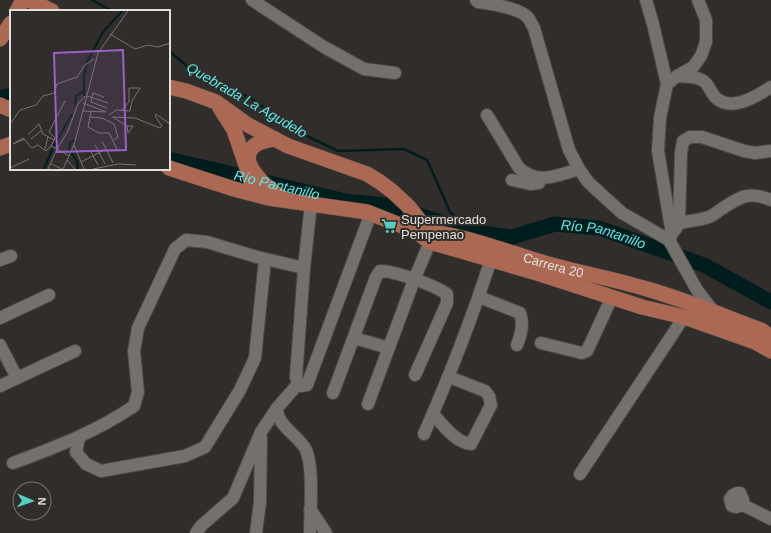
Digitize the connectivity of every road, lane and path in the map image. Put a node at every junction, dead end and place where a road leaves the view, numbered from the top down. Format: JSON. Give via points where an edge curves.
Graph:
{"nodes":[{"id":1,"x":23,"y":0,"type":"edge"},
{"id":2,"x":29,"y":0,"type":"edge"},
{"id":3,"x":252,"y":0,"type":"edge"},
{"id":4,"x":265,"y":0,"type":"edge"},
{"id":5,"x":476,"y":0,"type":"edge"},
{"id":6,"x":646,"y":0,"type":"edge"},
{"id":7,"x":698,"y":0,"type":"edge"},
{"id":8,"x":18,"y":10,"type":"edge"},
{"id":9,"x":50,"y":10,"type":"edge"},
{"id":10,"x":279,"y":18,"type":"junction"},
{"id":11,"x":10,"y":24,"type":"edge"},
{"id":12,"x":0,"y":39,"type":"edge"},
{"id":13,"x":395,"y":73,"type":"dead end"},
{"id":14,"x":677,"y":76,"type":"junction"},
{"id":15,"x":667,"y":84,"type":"junction"},
{"id":16,"x":170,"y":87,"type":"edge"},
{"id":17,"x":771,"y":87,"type":"edge"},
{"id":18,"x":216,"y":102,"type":"junction"},
{"id":19,"x":0,"y":105,"type":"edge"},
{"id":20,"x":10,"y":110,"type":"edge"},
{"id":21,"x":487,"y":115,"type":"dead end"},
{"id":22,"x":275,"y":139,"type":"junction"},
{"id":23,"x":10,"y":144,"type":"edge"},
{"id":24,"x":0,"y":148,"type":"edge"},
{"id":25,"x":771,"y":150,"type":"edge"},
{"id":26,"x":170,"y":168,"type":"edge"},
{"id":27,"x":579,"y":170,"type":"junction"},
{"id":28,"x":549,"y":178,"type":"junction"},
{"id":29,"x":258,"y":180,"type":"junction"},
{"id":30,"x":512,"y":180,"type":"dead end"},
{"id":31,"x":246,"y":192,"type":"junction"},
{"id":32,"x":771,"y":200,"type":"edge"},
{"id":33,"x":286,"y":201,"type":"junction"},
{"id":34,"x":311,"y":204,"type":"junction"},
{"id":35,"x":371,"y":213,"type":"junction"},
{"id":36,"x":679,"y":223,"type":"junction"},
{"id":37,"x":418,"y":226,"type":"junction"},
{"id":38,"x":432,"y":237,"type":"junction"},
{"id":39,"x":671,"y":240,"type":"junction"},
{"id":40,"x":265,"y":259,"type":"junction"},
{"id":41,"x":491,"y":259,"type":"junction"},
{"id":42,"x":304,"y":268,"type":"junction"},
{"id":43,"x":414,"y":280,"type":"junction"},
{"id":44,"x":49,"y":295,"type":"dead end"},
{"id":45,"x":694,"y":296,"type":"junction"},
{"id":46,"x":479,"y":297,"type":"junction"},
{"id":47,"x":612,"y":297,"type":"junction"},
{"id":48,"x":684,"y":317,"type":"junction"},
{"id":49,"x":0,"y":318,"type":"edge"},
{"id":50,"x":771,"y":337,"type":"edge"},
{"id":51,"x":354,"y":338,"type":"junction"},
{"id":52,"x":541,"y":343,"type":"dead end"},
{"id":53,"x":0,"y":345,"type":"edge"},
{"id":54,"x":517,"y":345,"type":"dead end"},
{"id":55,"x":388,"y":348,"type":"junction"},
{"id":56,"x":771,"y":351,"type":"edge"},
{"id":57,"x":75,"y":352,"type":"dead end"},
{"id":58,"x":416,"y":375,"type":"dead end"},
{"id":59,"x":449,"y":377,"type":"junction"},
{"id":60,"x":17,"y":378,"type":"junction"},
{"id":61,"x":298,"y":384,"type":"junction"},
{"id":62,"x":0,"y":386,"type":"edge"},
{"id":63,"x":333,"y":393,"type":"dead end"},
{"id":64,"x":368,"y":404,"type":"dead end"},
{"id":65,"x":277,"y":408,"type":"junction"},
{"id":66,"x":433,"y":414,"type":"junction"},
{"id":67,"x":261,"y":432,"type":"junction"},
{"id":68,"x":424,"y":434,"type":"dead end"},
{"id":69,"x":79,"y":438,"type":"junction"},
{"id":70,"x":13,"y":463,"type":"dead end"},
{"id":71,"x":580,"y":474,"type":"dead end"},
{"id":72,"x":743,"y":505,"type":"dead end"},
{"id":73,"x":310,"y":509,"type":"junction"},
{"id":74,"x":771,"y":519,"type":"edge"},
{"id":75,"x":196,"y":533,"type":"edge"},
{"id":76,"x":256,"y":533,"type":"edge"},
{"id":77,"x":310,"y":533,"type":"edge"},
{"id":78,"x":326,"y":533,"type":"edge"}],
"edges":[{"from":1,"to":8,"type":"main road"},
{"from":2,"to":9,"type":"main road"},
{"from":3,"to":10,"type":"street"},
{"from":4,"to":10,"type":"street"},
{"from":5,"to":27,"type":"street","via":[[520,12],[529,18],[569,150]]},
{"from":6,"to":15,"type":"street"},
{"from":7,"to":14,"type":"street","via":[[706,20],[706,42],[701,56],[693,66]]},
{"from":10,"to":13,"type":"street","via":[[364,69]]},
{"from":11,"to":12,"type":"main road"},
{"from":14,"to":15,"type":"street"},
{"from":14,"to":17,"type":"street","via":[[704,81],[715,96],[722,102],[729,103],[742,103]]},
{"from":15,"to":39,"type":"street","via":[[660,118],[658,151]]},
{"from":16,"to":18,"type":"main road"},
{"from":18,"to":22,"type":"main road","via":[[248,125]]},
{"from":18,"to":29,"type":"main road","via":[[234,130]]},
{"from":19,"to":20,"type":"main road"},
{"from":21,"to":28,"type":"street","via":[[519,168],[534,178]]},
{"from":22,"to":29,"type":"main road","via":[[255,144],[251,149],[251,166]]},
{"from":22,"to":37,"type":"main road","via":[[367,174],[408,206]]},
{"from":23,"to":24,"type":"main road"},
{"from":25,"to":36,"type":"street","via":[[755,153],[744,151],[702,137],[690,137],[683,142]]},
{"from":26,"to":31,"type":"main road","name":"Carrera 20"},
{"from":27,"to":28,"type":"street"},
{"from":27,"to":39,"type":"street","via":[[588,182],[622,213]]},
{"from":28,"to":30,"type":"street","via":[[539,184]]},
{"from":29,"to":31,"type":"main road"},
{"from":29,"to":33,"type":"main road"},
{"from":31,"to":33,"type":"main road","name":"Carrera 20"},
{"from":32,"to":36,"type":"street","via":[[748,195],[737,198],[711,216]]},
{"from":33,"to":34,"type":"main road","name":"Carrera 20"},
{"from":34,"to":35,"type":"main road","name":"Carrera 20"},
{"from":34,"to":42,"type":"street"},
{"from":35,"to":37,"type":"main road","name":"Carrera 20"},
{"from":35,"to":61,"type":"street","via":[[307,385]]},
{"from":36,"to":39,"type":"street"},
{"from":37,"to":38,"type":"main road","name":"Carrera 20"},
{"from":38,"to":41,"type":"main road","name":"Carrera 20"},
{"from":38,"to":43,"type":"street"},
{"from":38,"to":45,"type":"main road","name":"Carrera 20","via":[[494,246],[539,262],[646,288]]},
{"from":39,"to":45,"type":"street"},
{"from":40,"to":42,"type":"street"},
{"from":40,"to":69,"type":"street","via":[[207,242],[186,240],[175,249],[138,328],[134,352],[138,392],[134,406]]},
{"from":40,"to":69,"type":"street","via":[[255,358],[240,390],[205,447],[185,456],[101,471],[86,464],[76,452]]},
{"from":41,"to":46,"type":"street"},
{"from":41,"to":47,"type":"main road","name":"Carrera 20"},
{"from":42,"to":61,"type":"street","via":[[296,377]]},
{"from":43,"to":51,"type":"street","via":[[380,271]]},
{"from":43,"to":55,"type":"street"},
{"from":43,"to":58,"type":"street","via":[[447,294],[447,303]]},
{"from":44,"to":49,"type":"street"},
{"from":45,"to":50,"type":"main road","name":"Carrera 20","via":[[714,312],[761,330]]},
{"from":46,"to":54,"type":"street","via":[[520,314],[522,332]]},
{"from":46,"to":59,"type":"street"},
{"from":47,"to":48,"type":"main road","name":"Carrera 20"},
{"from":47,"to":52,"type":"street","via":[[587,351],[582,353]]},
{"from":48,"to":56,"type":"main road","name":"Carrera 20","via":[[756,342]]},
{"from":48,"to":71,"type":"street"},
{"from":51,"to":55,"type":"street"},
{"from":51,"to":63,"type":"street"},
{"from":53,"to":60,"type":"street"},
{"from":55,"to":64,"type":"street"},
{"from":57,"to":60,"type":"street"},
{"from":59,"to":66,"type":"street"},
{"from":59,"to":66,"type":"street","via":[[485,391],[491,405],[471,444],[457,438]]},
{"from":60,"to":62,"type":"street"},
{"from":61,"to":65,"type":"street"},
{"from":65,"to":67,"type":"street"},
{"from":65,"to":73,"type":"street","via":[[284,425],[305,450],[310,461]]},
{"from":66,"to":68,"type":"street"},
{"from":67,"to":75,"type":"street","via":[[233,498]]},
{"from":67,"to":76,"type":"street","via":[[260,502]]},
{"from":69,"to":70,"type":"street"},
{"from":72,"to":74,"type":"street"},
{"from":73,"to":77,"type":"street"},
{"from":73,"to":78,"type":"street"}]}
